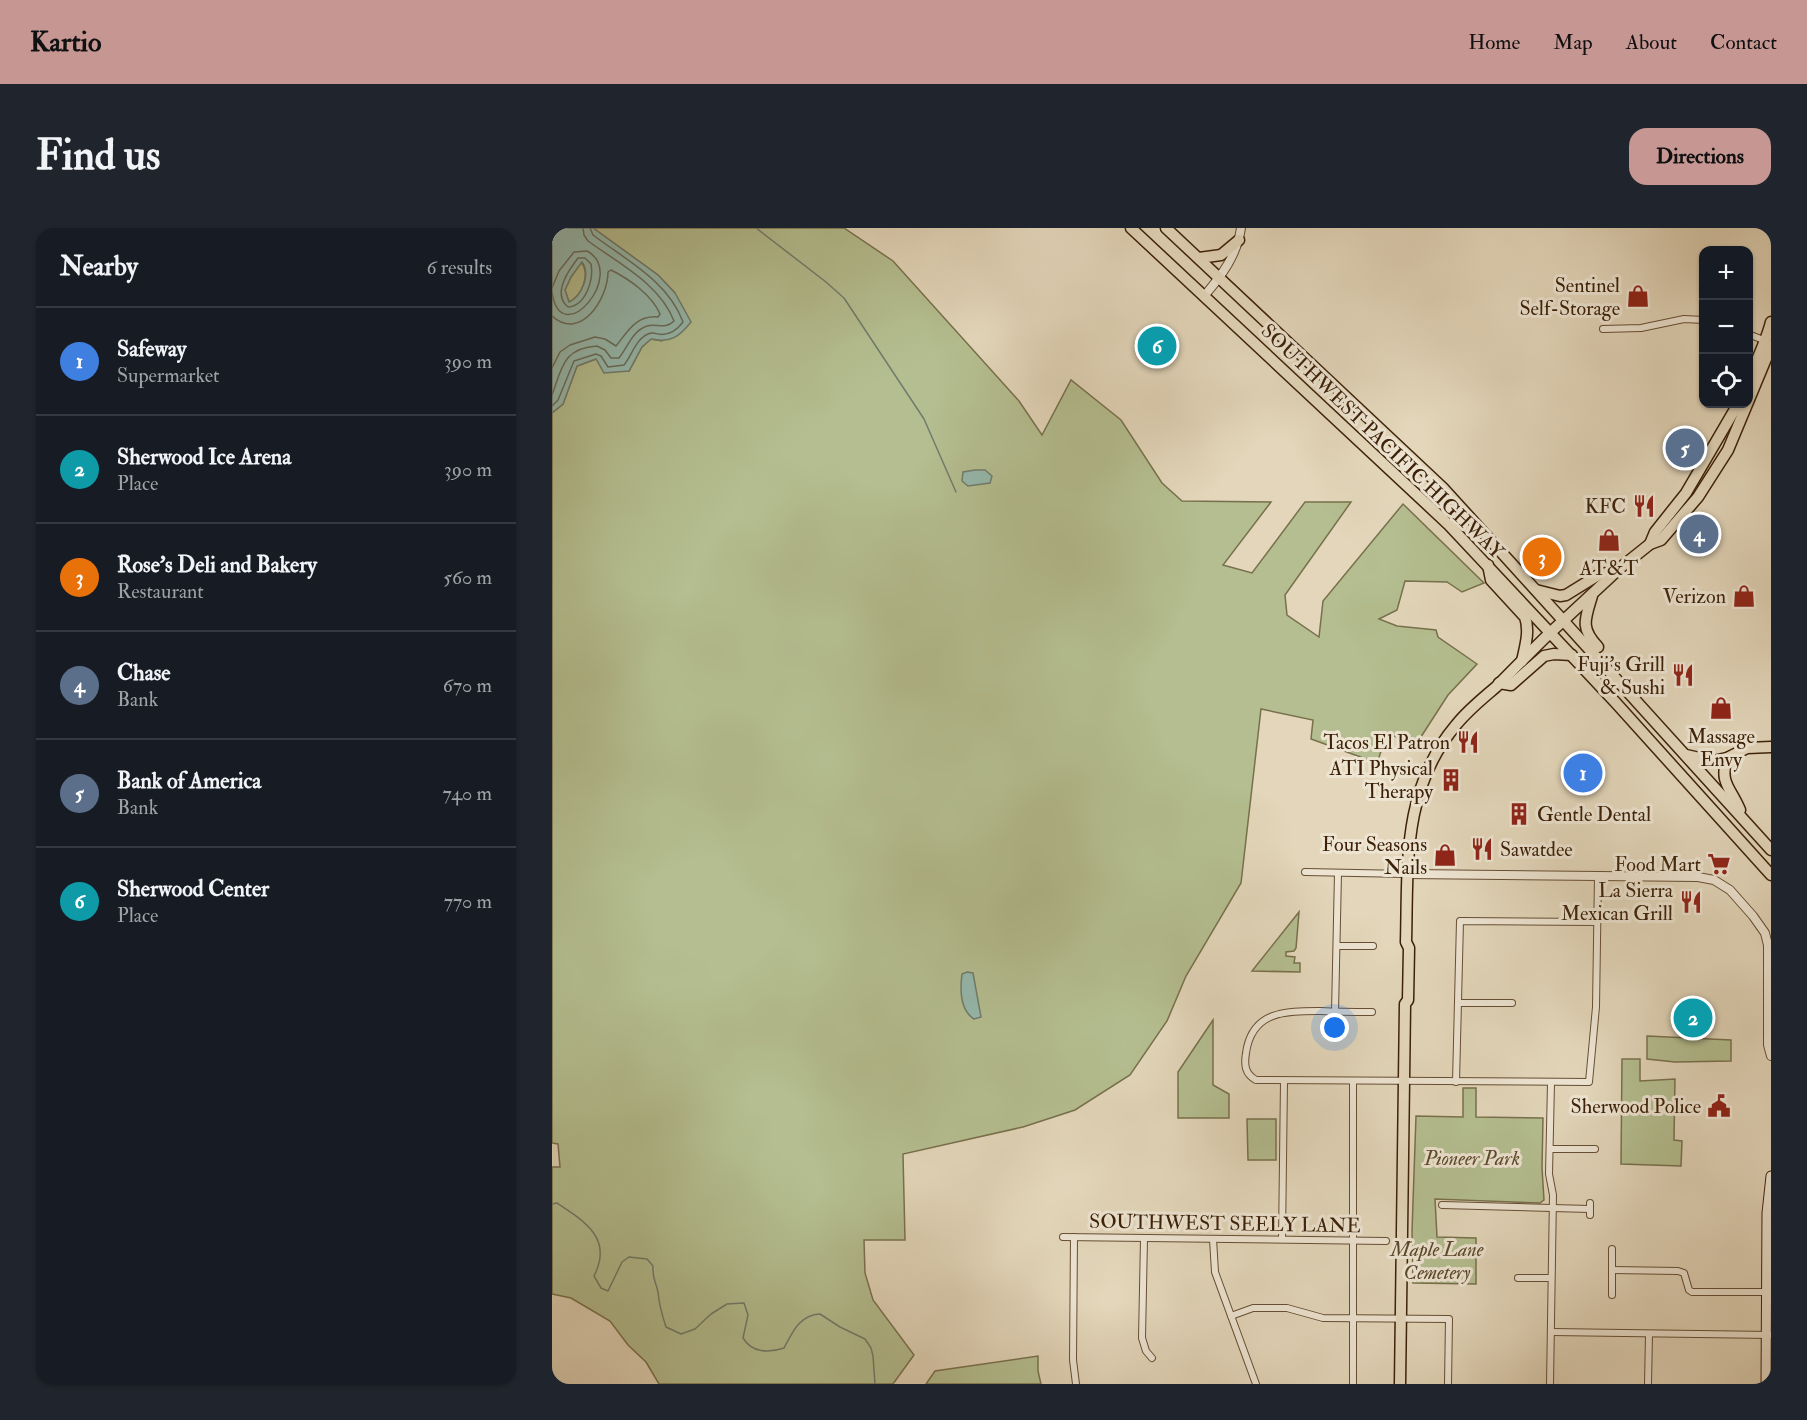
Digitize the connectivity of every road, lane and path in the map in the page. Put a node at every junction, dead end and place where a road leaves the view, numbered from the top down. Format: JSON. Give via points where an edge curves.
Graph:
{"nodes":[{"id":1,"x":1131,"y":228,"type":"edge"},
{"id":2,"x":1166,"y":228,"type":"edge"},
{"id":3,"x":1241,"y":228,"type":"edge"},
{"id":4,"x":1239,"y":240,"type":"junction"},
{"id":5,"x":1199,"y":258,"type":"junction"},
{"id":6,"x":1220,"y":278,"type":"junction"},
{"id":7,"x":1205,"y":295,"type":"junction"},
{"id":8,"x":1699,"y":320,"type":"edge"},
{"id":9,"x":1771,"y":322,"type":"edge"},
{"id":10,"x":1603,"y":328,"type":"dead end"},
{"id":11,"x":1753,"y":336,"type":"edge"},
{"id":12,"x":1769,"y":342,"type":"edge"},
{"id":13,"x":1753,"y":369,"type":"edge"},
{"id":14,"x":1736,"y":408,"type":"edge"},
{"id":15,"x":1718,"y":439,"type":"junction"},
{"id":16,"x":1701,"y":493,"type":"junction"},
{"id":17,"x":1650,"y":544,"type":"junction"},
{"id":18,"x":1488,"y":565,"type":"junction"},
{"id":19,"x":1616,"y":572,"type":"junction"},
{"id":20,"x":1535,"y":590,"type":"junction"},
{"id":21,"x":1592,"y":594,"type":"junction"},
{"id":22,"x":1564,"y":620,"type":"junction"},
{"id":23,"x":1551,"y":632,"type":"junction"},
{"id":24,"x":1572,"y":655,"type":"junction"},
{"id":25,"x":1522,"y":661,"type":"junction"},
{"id":26,"x":1499,"y":683,"type":"junction"},
{"id":27,"x":1629,"y":693,"type":"junction"},
{"id":28,"x":1771,"y":747,"type":"edge"},
{"id":29,"x":1685,"y":755,"type":"junction"},
{"id":30,"x":1727,"y":758,"type":"junction"},
{"id":31,"x":1743,"y":818,"type":"junction"},
{"id":32,"x":1771,"y":850,"type":"edge"},
{"id":33,"x":1305,"y":872,"type":"dead end"},
{"id":34,"x":1338,"y":873,"type":"junction"},
{"id":35,"x":1407,"y":874,"type":"junction"},
{"id":36,"x":1598,"y":875,"type":"junction"},
{"id":37,"x":1771,"y":875,"type":"edge"},
{"id":38,"x":1597,"y":922,"type":"junction"},
{"id":39,"x":1337,"y":946,"type":"junction"},
{"id":40,"x":1373,"y":946,"type":"dead end"},
{"id":41,"x":1459,"y":1004,"type":"junction"},
{"id":42,"x":1512,"y":1004,"type":"dead end"},
{"id":43,"x":1335,"y":1012,"type":"junction"},
{"id":44,"x":1372,"y":1012,"type":"dead end"},
{"id":45,"x":1771,"y":1056,"type":"edge"},
{"id":46,"x":1284,"y":1081,"type":"junction"},
{"id":47,"x":1353,"y":1082,"type":"junction"},
{"id":48,"x":1404,"y":1082,"type":"junction"},
{"id":49,"x":1456,"y":1082,"type":"junction"},
{"id":50,"x":1551,"y":1083,"type":"junction"},
{"id":51,"x":1550,"y":1149,"type":"junction"},
{"id":52,"x":1595,"y":1149,"type":"dead end"},
{"id":53,"x":1771,"y":1176,"type":"edge"},
{"id":54,"x":1442,"y":1205,"type":"dead end"},
{"id":55,"x":1553,"y":1208,"type":"junction"},
{"id":56,"x":1590,"y":1209,"type":"dead end"},
{"id":57,"x":1063,"y":1237,"type":"dead end"},
{"id":58,"x":1074,"y":1237,"type":"junction"},
{"id":59,"x":1144,"y":1239,"type":"junction"},
{"id":60,"x":1213,"y":1239,"type":"junction"},
{"id":61,"x":1282,"y":1239,"type":"junction"},
{"id":62,"x":1353,"y":1241,"type":"junction"},
{"id":63,"x":1386,"y":1241,"type":"dead end"},
{"id":64,"x":1612,"y":1249,"type":"dead end"},
{"id":65,"x":1612,"y":1270,"type":"junction"},
{"id":66,"x":1518,"y":1278,"type":"dead end"},
{"id":67,"x":1551,"y":1278,"type":"junction"},
{"id":68,"x":1769,"y":1293,"type":"edge"},
{"id":69,"x":1612,"y":1295,"type":"dead end"},
{"id":70,"x":1231,"y":1316,"type":"junction"},
{"id":71,"x":1353,"y":1318,"type":"junction"},
{"id":72,"x":1401,"y":1319,"type":"junction"},
{"id":73,"x":1551,"y":1332,"type":"junction"},
{"id":74,"x":1649,"y":1334,"type":"junction"},
{"id":75,"x":1768,"y":1335,"type":"edge"},
{"id":76,"x":1152,"y":1358,"type":"dead end"},
{"id":77,"x":1076,"y":1384,"type":"edge"},
{"id":78,"x":1256,"y":1384,"type":"edge"},
{"id":79,"x":1353,"y":1384,"type":"edge"},
{"id":80,"x":1400,"y":1384,"type":"edge"},
{"id":81,"x":1448,"y":1384,"type":"edge"},
{"id":82,"x":1550,"y":1384,"type":"edge"},
{"id":83,"x":1648,"y":1384,"type":"edge"},
{"id":84,"x":1766,"y":1384,"type":"edge"}],
"edges":[{"from":1,"to":7,"type":"main road","name":"SOUTHWEST PACIFIC HIGHWAY"},
{"from":2,"to":5,"type":"main road","name":"SOUTHWEST PACIFIC HIGHWAY"},
{"from":3,"to":4,"type":"street"},
{"from":4,"to":5,"type":"main road","via":[[1221,255]]},
{"from":4,"to":6,"type":"street"},
{"from":5,"to":6,"type":"main road","name":"SOUTHWEST PACIFIC HIGHWAY"},
{"from":6,"to":7,"type":"street"},
{"from":6,"to":20,"type":"main road","name":"SOUTHWEST PACIFIC HIGHWAY","via":[[1444,489]]},
{"from":7,"to":18,"type":"main road","name":"SOUTHWEST PACIFIC HIGHWAY"},
{"from":8,"to":10,"type":"street","via":[[1641,328]]},
{"from":9,"to":12,"type":"main road"},
{"from":11,"to":12,"type":"street"},
{"from":12,"to":13,"type":"main road","via":[[1759,351]]},
{"from":12,"to":16,"type":"main road","via":[[1750,402],[1728,450]]},
{"from":14,"to":15,"type":"main road"},
{"from":15,"to":16,"type":"main road"},
{"from":15,"to":17,"type":"main road"},
{"from":16,"to":17,"type":"main road","via":[[1661,540]]},
{"from":17,"to":19,"type":"main road"},
{"from":18,"to":23,"type":"main road","name":"SOUTHWEST PACIFIC HIGHWAY"},
{"from":18,"to":25,"type":"main road","via":[[1491,580],[1527,621]]},
{"from":19,"to":20,"type":"main road","via":[[1600,574],[1566,595]]},
{"from":19,"to":21,"type":"main road"},
{"from":20,"to":22,"type":"main road","name":"SOUTHWEST PACIFIC HIGHWAY"},
{"from":21,"to":22,"type":"main road"},
{"from":21,"to":27,"type":"main road","via":[[1586,632],[1629,683]]},
{"from":22,"to":23,"type":"main road"},
{"from":22,"to":27,"type":"main road","name":"SOUTHWEST PACIFIC HIGHWAY"},
{"from":23,"to":24,"type":"main road","name":"SOUTHWEST PACIFIC HIGHWAY"},
{"from":23,"to":25,"type":"main road"},
{"from":24,"to":26,"type":"main road","via":[[1545,656],[1511,685]]},
{"from":24,"to":37,"type":"main road","name":"SOUTHWEST PACIFIC HIGHWAY"},
{"from":25,"to":26,"type":"main road"},
{"from":26,"to":35,"type":"main road","via":[[1462,717],[1432,760],[1413,812]]},
{"from":27,"to":29,"type":"main road","name":"SOUTHWEST PACIFIC HIGHWAY"},
{"from":28,"to":30,"type":"main road","via":[[1743,749]]},
{"from":29,"to":30,"type":"main road","via":[[1710,762]]},
{"from":29,"to":31,"type":"main road","name":"SOUTHWEST PACIFIC HIGHWAY"},
{"from":30,"to":31,"type":"main road","via":[[1724,780]]},
{"from":31,"to":32,"type":"main road","name":"SOUTHWEST PACIFIC HIGHWAY"},
{"from":33,"to":34,"type":"street"},
{"from":34,"to":35,"type":"street"},
{"from":34,"to":39,"type":"street"},
{"from":35,"to":36,"type":"street"},
{"from":35,"to":48,"type":"main road","via":[[1402,999]]},
{"from":36,"to":38,"type":"street"},
{"from":36,"to":45,"type":"street","via":[[1708,879],[1724,885],[1737,897],[1759,922],[1767,939]]},
{"from":38,"to":41,"type":"street","via":[[1460,921]]},
{"from":38,"to":50,"type":"street","via":[[1596,1007],[1589,1082]]},
{"from":39,"to":40,"type":"street"},
{"from":39,"to":43,"type":"street"},
{"from":41,"to":42,"type":"street"},
{"from":41,"to":49,"type":"street"},
{"from":43,"to":44,"type":"street"},
{"from":43,"to":46,"type":"street","via":[[1282,1012],[1266,1019],[1251,1035],[1245,1058],[1249,1077]]},
{"from":46,"to":47,"type":"street"},
{"from":46,"to":61,"type":"street"},
{"from":47,"to":48,"type":"street"},
{"from":47,"to":62,"type":"street"},
{"from":48,"to":49,"type":"street"},
{"from":48,"to":72,"type":"main road"},
{"from":49,"to":50,"type":"street"},
{"from":50,"to":51,"type":"street"},
{"from":51,"to":52,"type":"street"},
{"from":51,"to":55,"type":"street"},
{"from":53,"to":68,"type":"main road","via":[[1767,1203]]},
{"from":54,"to":55,"type":"street"},
{"from":55,"to":56,"type":"street"},
{"from":55,"to":67,"type":"street"},
{"from":57,"to":58,"type":"street","name":"SOUTHWEST SEELY LANE"},
{"from":58,"to":59,"type":"street","name":"SOUTHWEST SEELY LANE"},
{"from":58,"to":77,"type":"street"},
{"from":59,"to":60,"type":"street","name":"SOUTHWEST SEELY LANE"},
{"from":59,"to":76,"type":"street","via":[[1143,1338]]},
{"from":60,"to":61,"type":"street","name":"SOUTHWEST SEELY LANE"},
{"from":60,"to":70,"type":"street","via":[[1213,1267]]},
{"from":61,"to":62,"type":"street","name":"SOUTHWEST SEELY LANE"},
{"from":62,"to":63,"type":"street","name":"SOUTHWEST SEELY LANE"},
{"from":62,"to":71,"type":"street"},
{"from":64,"to":65,"type":"street"},
{"from":65,"to":68,"type":"street","via":[[1678,1271],[1684,1273],[1692,1292]]},
{"from":65,"to":69,"type":"street"},
{"from":66,"to":67,"type":"street"},
{"from":67,"to":73,"type":"street"},
{"from":68,"to":75,"type":"main road"},
{"from":70,"to":71,"type":"street","via":[[1252,1308],[1287,1308],[1323,1318]]},
{"from":70,"to":78,"type":"street"},
{"from":71,"to":72,"type":"street"},
{"from":71,"to":79,"type":"street"},
{"from":72,"to":80,"type":"main road"},
{"from":72,"to":81,"type":"street","via":[[1449,1319]]},
{"from":73,"to":74,"type":"street"},
{"from":73,"to":82,"type":"street"},
{"from":74,"to":75,"type":"street"},
{"from":74,"to":83,"type":"street"},
{"from":75,"to":84,"type":"main road"}]}
